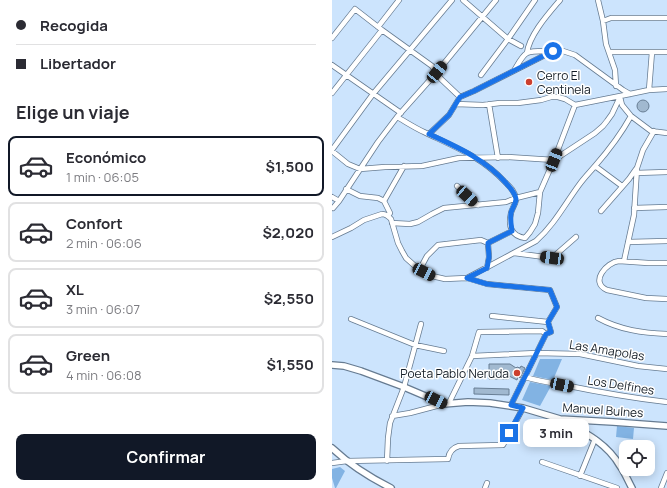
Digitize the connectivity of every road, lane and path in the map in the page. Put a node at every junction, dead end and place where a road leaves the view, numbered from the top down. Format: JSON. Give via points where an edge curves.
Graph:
{"nodes":[{"id":1,"x":399,"y":0,"type":"edge"},
{"id":2,"x":452,"y":0,"type":"edge"},
{"id":3,"x":463,"y":0,"type":"edge"},
{"id":4,"x":496,"y":0,"type":"edge"},
{"id":5,"x":535,"y":0,"type":"edge"},
{"id":6,"x":560,"y":0,"type":"edge"},
{"id":7,"x":598,"y":0,"type":"edge"},
{"id":8,"x":482,"y":17,"type":"junction"},
{"id":9,"x":667,"y":18,"type":"edge"},
{"id":10,"x":603,"y":21,"type":"junction"},
{"id":11,"x":380,"y":29,"type":"junction"},
{"id":12,"x":332,"y":38,"type":"edge"},
{"id":13,"x":508,"y":39,"type":"junction"},
{"id":14,"x":521,"y":46,"type":"dead end"},
{"id":15,"x":409,"y":50,"type":"junction"},
{"id":16,"x":553,"y":51,"type":"junction"},
{"id":17,"x":609,"y":52,"type":"junction"},
{"id":18,"x":652,"y":52,"type":"junction"},
{"id":19,"x":667,"y":52,"type":"edge"},
{"id":20,"x":527,"y":53,"type":"junction"},
{"id":21,"x":332,"y":65,"type":"edge"},
{"id":22,"x":514,"y":70,"type":"junction"},
{"id":23,"x":437,"y":72,"type":"junction"},
{"id":24,"x":346,"y":75,"type":"junction"},
{"id":25,"x":481,"y":75,"type":"dead end"},
{"id":26,"x":616,"y":86,"type":"junction"},
{"id":27,"x":667,"y":89,"type":"edge"},
{"id":28,"x":649,"y":90,"type":"junction"},
{"id":29,"x":332,"y":93,"type":"edge"},
{"id":30,"x":373,"y":94,"type":"junction"},
{"id":31,"x":630,"y":94,"type":"junction"},
{"id":32,"x":460,"y":97,"type":"junction"},
{"id":33,"x":620,"y":97,"type":"junction"},
{"id":34,"x":456,"y":104,"type":"junction"},
{"id":35,"x":489,"y":104,"type":"junction"},
{"id":36,"x":575,"y":105,"type":"junction"},
{"id":37,"x":399,"y":115,"type":"junction"},
{"id":38,"x":631,"y":116,"type":"junction"},
{"id":39,"x":654,"y":131,"type":"junction"},
{"id":40,"x":667,"y":133,"type":"edge"},
{"id":41,"x":429,"y":134,"type":"junction"},
{"id":42,"x":332,"y":150,"type":"edge"},
{"id":43,"x":475,"y":158,"type":"junction"},
{"id":44,"x":498,"y":158,"type":"junction"},
{"id":45,"x":554,"y":160,"type":"junction"},
{"id":46,"x":404,"y":166,"type":"junction"},
{"id":47,"x":596,"y":166,"type":"junction"},
{"id":48,"x":360,"y":169,"type":"junction"},
{"id":49,"x":636,"y":170,"type":"junction"},
{"id":50,"x":667,"y":172,"type":"edge"},
{"id":51,"x":457,"y":186,"type":"dead end"},
{"id":52,"x":622,"y":186,"type":"junction"},
{"id":53,"x":346,"y":189,"type":"junction"},
{"id":54,"x":540,"y":192,"type":"junction"},
{"id":55,"x":332,"y":197,"type":"edge"},
{"id":56,"x":516,"y":198,"type":"junction"},
{"id":57,"x":384,"y":200,"type":"junction"},
{"id":58,"x":339,"y":201,"type":"junction"},
{"id":59,"x":478,"y":205,"type":"junction"},
{"id":60,"x":667,"y":207,"type":"edge"},
{"id":61,"x":333,"y":208,"type":"dead end"},
{"id":62,"x":634,"y":208,"type":"junction"},
{"id":63,"x":601,"y":211,"type":"dead end"},
{"id":64,"x":388,"y":216,"type":"junction"},
{"id":65,"x":392,"y":223,"type":"junction"},
{"id":66,"x":512,"y":231,"type":"junction"},
{"id":67,"x":576,"y":237,"type":"dead end"},
{"id":68,"x":332,"y":238,"type":"edge"},
{"id":69,"x":667,"y":241,"type":"edge"},
{"id":70,"x":628,"y":242,"type":"junction"},
{"id":71,"x":488,"y":243,"type":"junction"},
{"id":72,"x":514,"y":253,"type":"junction"},
{"id":73,"x":624,"y":261,"type":"junction"},
{"id":74,"x":667,"y":263,"type":"edge"},
{"id":75,"x":487,"y":268,"type":"junction"},
{"id":76,"x":420,"y":269,"type":"junction"},
{"id":77,"x":467,"y":278,"type":"junction"},
{"id":78,"x":667,"y":298,"type":"edge"},
{"id":79,"x":492,"y":316,"type":"dead end"},
{"id":80,"x":598,"y":318,"type":"dead end"},
{"id":81,"x":351,"y":319,"type":"dead end"},
{"id":82,"x":548,"y":322,"type":"junction"},
{"id":83,"x":421,"y":324,"type":"dead end"},
{"id":84,"x":546,"y":334,"type":"junction"},
{"id":85,"x":667,"y":334,"type":"edge"},
{"id":86,"x":415,"y":345,"type":"junction"},
{"id":87,"x":444,"y":351,"type":"dead end"},
{"id":88,"x":537,"y":353,"type":"junction"},
{"id":89,"x":472,"y":356,"type":"junction"},
{"id":90,"x":332,"y":364,"type":"edge"},
{"id":91,"x":667,"y":369,"type":"edge"},
{"id":92,"x":525,"y":377,"type":"junction"},
{"id":93,"x":404,"y":387,"type":"junction"},
{"id":94,"x":667,"y":402,"type":"edge"},
{"id":95,"x":447,"y":404,"type":"junction"},
{"id":96,"x":511,"y":405,"type":"junction"},
{"id":97,"x":523,"y":408,"type":"junction"},
{"id":98,"x":392,"y":416,"type":"junction"},
{"id":99,"x":560,"y":419,"type":"junction"},
{"id":100,"x":586,"y":420,"type":"junction"},
{"id":101,"x":667,"y":426,"type":"edge"},
{"id":102,"x":583,"y":432,"type":"junction"},
{"id":103,"x":595,"y":439,"type":"junction"},
{"id":104,"x":332,"y":448,"type":"edge"},
{"id":105,"x":387,"y":460,"type":"junction"},
{"id":106,"x":347,"y":462,"type":"junction"},
{"id":107,"x":542,"y":462,"type":"dead end"},
{"id":108,"x":332,"y":463,"type":"edge"},
{"id":109,"x":667,"y":473,"type":"edge"},
{"id":110,"x":580,"y":476,"type":"junction"},
{"id":111,"x":487,"y":483,"type":"dead end"},
{"id":112,"x":630,"y":487,"type":"edge"},
{"id":113,"x":391,"y":488,"type":"edge"},
{"id":114,"x":485,"y":488,"type":"edge"},
{"id":115,"x":617,"y":488,"type":"edge"},
{"id":116,"x":661,"y":488,"type":"edge"}],
"edges":[{"from":1,"to":11,"type":"street"},
{"from":2,"to":15,"type":"street"},
{"from":3,"to":8,"type":"street"},
{"from":4,"to":8,"type":"street"},
{"from":5,"to":13,"type":"street"},
{"from":6,"to":20,"type":"street","via":[[532,37]]},
{"from":7,"to":10,"type":"street"},
{"from":8,"to":13,"type":"street"},
{"from":8,"to":23,"type":"street"},
{"from":9,"to":10,"type":"street","via":[[611,18]]},
{"from":10,"to":17,"type":"street"},
{"from":11,"to":12,"type":"street","via":[[355,10]]},
{"from":11,"to":15,"type":"street"},
{"from":11,"to":24,"type":"street"},
{"from":13,"to":14,"type":"street"},
{"from":13,"to":25,"type":"street"},
{"from":15,"to":23,"type":"street"},
{"from":15,"to":30,"type":"street"},
{"from":16,"to":20,"type":"street"},
{"from":16,"to":22,"type":"street"},
{"from":16,"to":26,"type":"street","via":[[575,55]]},
{"from":17,"to":18,"type":"street"},
{"from":17,"to":26,"type":"street","via":[[615,70]]},
{"from":18,"to":19,"type":"street"},
{"from":18,"to":28,"type":"street"},
{"from":20,"to":22,"type":"street"},
{"from":21,"to":24,"type":"street"},
{"from":22,"to":32,"type":"street"},
{"from":23,"to":32,"type":"street"},
{"from":23,"to":37,"type":"street"},
{"from":24,"to":29,"type":"street"},
{"from":24,"to":30,"type":"street"},
{"from":26,"to":31,"type":"street"},
{"from":27,"to":28,"type":"street"},
{"from":28,"to":31,"type":"street"},
{"from":30,"to":37,"type":"street"},
{"from":30,"to":42,"type":"street"},
{"from":31,"to":33,"type":"street"},
{"from":32,"to":34,"type":"street"},
{"from":33,"to":36,"type":"street"},
{"from":33,"to":38,"type":"street","via":[[622,105]]},
{"from":33,"to":45,"type":"street","via":[[603,126]]},
{"from":34,"to":35,"type":"street"},
{"from":34,"to":41,"type":"street","via":[[449,115]]},
{"from":35,"to":36,"type":"street","via":[[558,97]]},
{"from":35,"to":44,"type":"street"},
{"from":36,"to":45,"type":"street"},
{"from":37,"to":41,"type":"street"},
{"from":37,"to":48,"type":"street"},
{"from":38,"to":39,"type":"street"},
{"from":38,"to":47,"type":"street","via":[[623,131]]},
{"from":39,"to":40,"type":"street"},
{"from":39,"to":49,"type":"street","via":[[643,150]]},
{"from":41,"to":43,"type":"street"},
{"from":42,"to":48,"type":"street","via":[[348,164]]},
{"from":43,"to":44,"type":"street"},
{"from":43,"to":46,"type":"street","via":[[459,158],[422,166]]},
{"from":43,"to":56,"type":"street","via":[[492,169],[514,192]]},
{"from":44,"to":45,"type":"street"},
{"from":45,"to":54,"type":"street"},
{"from":46,"to":48,"type":"street"},
{"from":46,"to":57,"type":"street"},
{"from":47,"to":52,"type":"street"},
{"from":47,"to":72,"type":"street","via":[[580,184],[549,229],[536,241]]},
{"from":48,"to":53,"type":"street"},
{"from":49,"to":50,"type":"street"},
{"from":49,"to":52,"type":"street"},
{"from":49,"to":62,"type":"street"},
{"from":51,"to":59,"type":"street"},
{"from":52,"to":63,"type":"street"},
{"from":53,"to":57,"type":"street","via":[[360,196]]},
{"from":53,"to":58,"type":"street"},
{"from":54,"to":56,"type":"street"},
{"from":54,"to":66,"type":"street","via":[[538,213],[530,232],[525,238],[518,237]]},
{"from":55,"to":58,"type":"street"},
{"from":56,"to":59,"type":"street","via":[[506,202]]},
{"from":56,"to":66,"type":"street","via":[[510,220]]},
{"from":57,"to":64,"type":"street","via":[[390,213]]},
{"from":58,"to":61,"type":"street"},
{"from":59,"to":65,"type":"street","via":[[444,208],[410,224]]},
{"from":60,"to":62,"type":"street"},
{"from":62,"to":70,"type":"street"},
{"from":64,"to":65,"type":"street"},
{"from":64,"to":68,"type":"street","via":[[382,214],[364,220]]},
{"from":65,"to":76,"type":"street","via":[[404,255]]},
{"from":66,"to":71,"type":"street"},
{"from":67,"to":72,"type":"street","via":[[552,258]]},
{"from":69,"to":70,"type":"street"},
{"from":70,"to":73,"type":"street"},
{"from":71,"to":75,"type":"street"},
{"from":71,"to":76,"type":"street","via":[[481,240],[438,246],[427,256]]},
{"from":72,"to":75,"type":"street"},
{"from":73,"to":74,"type":"street"},
{"from":73,"to":78,"type":"street","via":[[613,262],[601,274],[599,280],[604,288],[646,298]]},
{"from":75,"to":77,"type":"street"},
{"from":76,"to":77,"type":"street","via":[[432,276],[445,279]]},
{"from":77,"to":82,"type":"street","via":[[487,284],[550,290],[557,307]]},
{"from":79,"to":82,"type":"street"},
{"from":80,"to":85,"type":"street","via":[[634,331]]},
{"from":81,"to":86,"type":"street"},
{"from":82,"to":84,"type":"street","via":[[551,332]]},
{"from":83,"to":86,"type":"street"},
{"from":84,"to":88,"type":"street"},
{"from":84,"to":89,"type":"street","via":[[542,331],[479,332]]},
{"from":86,"to":87,"type":"street"},
{"from":86,"to":93,"type":"street"},
{"from":88,"to":89,"type":"street","name":"Las Amapolas"},
{"from":88,"to":91,"type":"street","name":"Las Amapolas","via":[[580,354]]},
{"from":88,"to":92,"type":"street"},
{"from":89,"to":95,"type":"street"},
{"from":90,"to":93,"type":"street","name":"Manuel Bulnes","via":[[362,371]]},
{"from":92,"to":94,"type":"street","name":"Los Delfines","via":[[600,393]]},
{"from":92,"to":96,"type":"street"},
{"from":93,"to":95,"type":"street","name":"Manuel Bulnes"},
{"from":93,"to":98,"type":"street"},
{"from":95,"to":96,"type":"street","name":"Manuel Bulnes","via":[[479,402]]},
{"from":95,"to":98,"type":"street","name":"Manuel Bulnes"},
{"from":96,"to":97,"type":"street","name":"Manuel Bulnes"},
{"from":97,"to":99,"type":"street","name":"Manuel Bulnes"},
{"from":97,"to":105,"type":"street","via":[[503,445],[459,446],[451,451],[448,459]]},
{"from":98,"to":105,"type":"street"},
{"from":99,"to":100,"type":"street","name":"Manuel Bulnes"},
{"from":99,"to":102,"type":"street"},
{"from":100,"to":101,"type":"street","name":"Manuel Bulnes"},
{"from":100,"to":102,"type":"street"},
{"from":102,"to":103,"type":"street"},
{"from":103,"to":110,"type":"street"},
{"from":103,"to":112,"type":"street","via":[[617,461]]},
{"from":104,"to":106,"type":"street"},
{"from":105,"to":106,"type":"street"},
{"from":106,"to":108,"type":"street"},
{"from":106,"to":113,"type":"street"},
{"from":107,"to":110,"type":"street"},
{"from":109,"to":116,"type":"street"},
{"from":110,"to":115,"type":"street"},
{"from":111,"to":114,"type":"street"}]}
